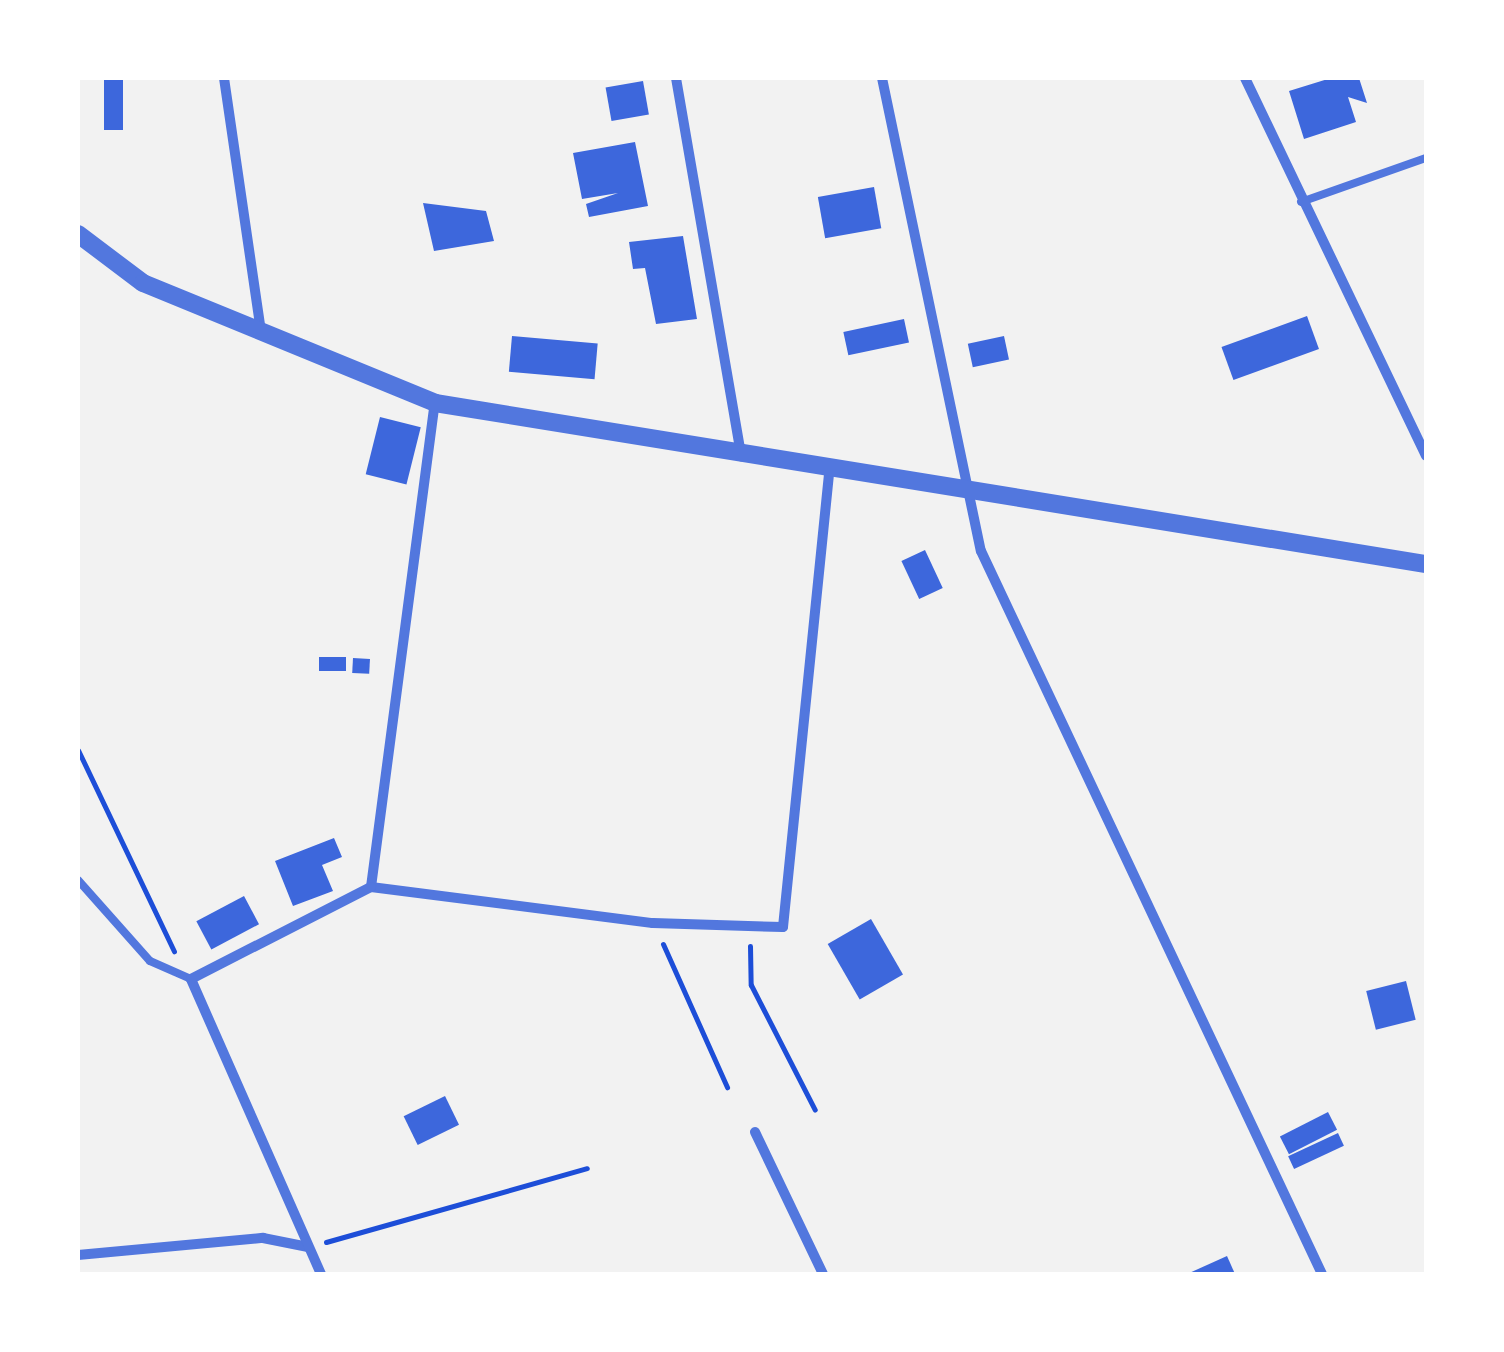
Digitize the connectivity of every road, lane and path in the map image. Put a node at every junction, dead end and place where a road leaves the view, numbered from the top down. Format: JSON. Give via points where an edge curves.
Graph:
{"nodes":[{"id":1,"x":224,"y":78,"type":"edge"},
{"id":2,"x":676,"y":78,"type":"edge"},
{"id":3,"x":882,"y":78,"type":"edge"},
{"id":4,"x":1245,"y":78,"type":"edge"},
{"id":5,"x":1426,"y":158,"type":"edge"},
{"id":6,"x":1301,"y":202,"type":"junction"},
{"id":7,"x":78,"y":234,"type":"edge"},
{"id":8,"x":262,"y":337,"type":"junction"},
{"id":9,"x":435,"y":403,"type":"junction"},
{"id":10,"x":1426,"y":456,"type":"edge"},
{"id":11,"x":741,"y":457,"type":"junction"},
{"id":12,"x":829,"y":471,"type":"junction"},
{"id":13,"x":967,"y":492,"type":"junction"},
{"id":14,"x":1426,"y":564,"type":"edge"},
{"id":15,"x":78,"y":750,"type":"edge"},
{"id":16,"x":78,"y":880,"type":"edge"},
{"id":17,"x":371,"y":888,"type":"junction"},
{"id":18,"x":653,"y":923,"type":"junction"},
{"id":19,"x":752,"y":928,"type":"junction"},
{"id":20,"x":191,"y":979,"type":"junction"},
{"id":21,"x":727,"y":1087,"type":"dead end"},
{"id":22,"x":815,"y":1110,"type":"dead end"},
{"id":23,"x":755,"y":1132,"type":"dead end"},
{"id":24,"x":587,"y":1168,"type":"dead end"},
{"id":25,"x":308,"y":1248,"type":"junction"},
{"id":26,"x":78,"y":1255,"type":"edge"},
{"id":27,"x":321,"y":1274,"type":"edge"},
{"id":28,"x":823,"y":1274,"type":"edge"},
{"id":29,"x":1322,"y":1274,"type":"edge"}],
"edges":[{"from":1,"to":8,"type":"street"},
{"from":2,"to":11,"type":"street"},
{"from":3,"to":13,"type":"street"},
{"from":4,"to":6,"type":"street"},
{"from":5,"to":6,"type":"lane"},
{"from":6,"to":10,"type":"street"},
{"from":7,"to":8,"type":"street","via":[[143,283]]},
{"from":8,"to":9,"type":"street"},
{"from":9,"to":11,"type":"street"},
{"from":9,"to":17,"type":"street"},
{"from":11,"to":12,"type":"street"},
{"from":12,"to":13,"type":"street"},
{"from":12,"to":19,"type":"street","via":[[784,924]]},
{"from":13,"to":14,"type":"street"},
{"from":13,"to":29,"type":"street","via":[[981,551]]},
{"from":15,"to":20,"type":"path"},
{"from":16,"to":20,"type":"lane","via":[[150,962]]},
{"from":17,"to":18,"type":"street"},
{"from":17,"to":20,"type":"street"},
{"from":18,"to":19,"type":"street"},
{"from":18,"to":21,"type":"path"},
{"from":19,"to":22,"type":"path","via":[[751,985]]},
{"from":20,"to":25,"type":"street"},
{"from":23,"to":28,"type":"street"},
{"from":24,"to":25,"type":"path"},
{"from":25,"to":26,"type":"street","via":[[263,1238]]},
{"from":25,"to":27,"type":"street"}]}
